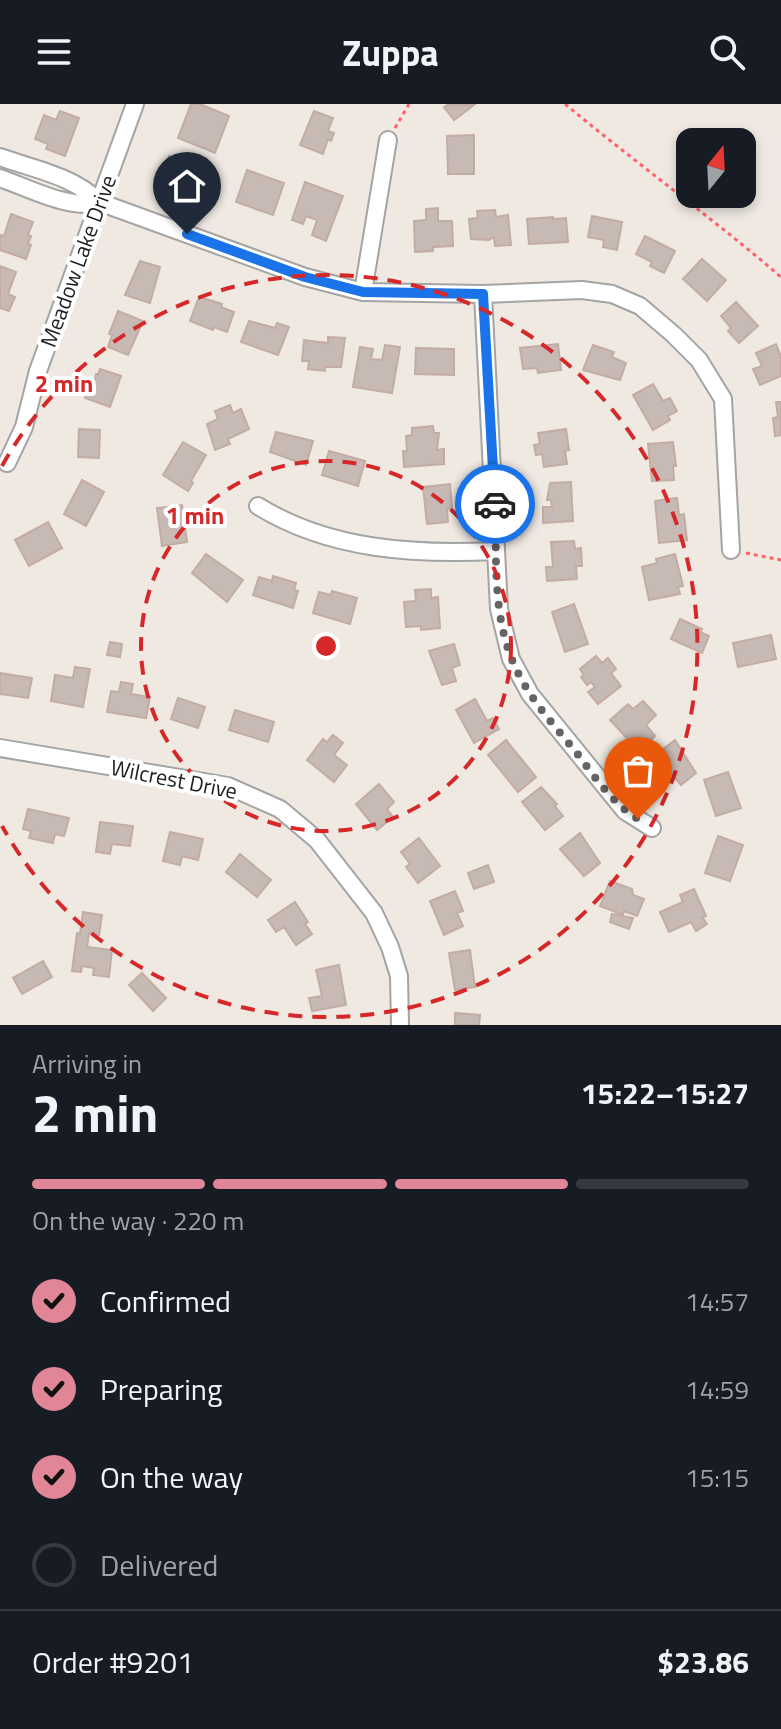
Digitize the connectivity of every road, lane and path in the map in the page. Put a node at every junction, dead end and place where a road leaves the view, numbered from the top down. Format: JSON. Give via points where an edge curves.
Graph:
{"nodes":[{"id":1,"x":135,"y":104,"type":"edge"},
{"id":2,"x":409,"y":104,"type":"edge"},
{"id":3,"x":565,"y":104,"type":"edge"},
{"id":4,"x":388,"y":140,"type":"joint"},
{"id":5,"x":0,"y":157,"type":"edge"},
{"id":6,"x":0,"y":178,"type":"edge"},
{"id":7,"x":99,"y":202,"type":"junction"},
{"id":8,"x":781,"y":277,"type":"edge"},
{"id":9,"x":363,"y":292,"type":"junction"},
{"id":10,"x":483,"y":294,"type":"junction"},
{"id":11,"x":7,"y":463,"type":"dead end"},
{"id":12,"x":258,"y":506,"type":"dead end"},
{"id":13,"x":731,"y":550,"type":"joint"},
{"id":14,"x":496,"y":551,"type":"junction"},
{"id":15,"x":781,"y":560,"type":"edge"},
{"id":16,"x":0,"y":748,"type":"edge"},
{"id":17,"x":652,"y":828,"type":"dead end"},
{"id":18,"x":400,"y":1025,"type":"edge"}],
"edges":[{"from":1,"to":7,"type":"street","name":"Meadow Lake Drive"},
{"from":2,"to":4,"type":"path"},
{"from":3,"to":8,"type":"path"},
{"from":4,"to":9,"type":"street"},
{"from":5,"to":7,"type":"street","via":[[75,183]]},
{"from":6,"to":7,"type":"street","via":[[71,203]]},
{"from":7,"to":9,"type":"street","via":[[305,277]]},
{"from":7,"to":11,"type":"street","name":"Meadow Lake Drive","via":[[38,371],[24,427]]},
{"from":9,"to":10,"type":"street"},
{"from":10,"to":13,"type":"street","via":[[612,294],[640,306],[699,360],[723,399]]},
{"from":10,"to":14,"type":"street"},
{"from":12,"to":14,"type":"street","via":[[281,521],[344,541],[412,552]]},
{"from":13,"to":15,"type":"path"},
{"from":14,"to":17,"type":"street","via":[[503,629],[518,674],[625,811]]},
{"from":16,"to":18,"type":"street","name":"Wilcrest Drive","via":[[228,786],[280,809],[317,840],[374,913],[399,976]]}]}
